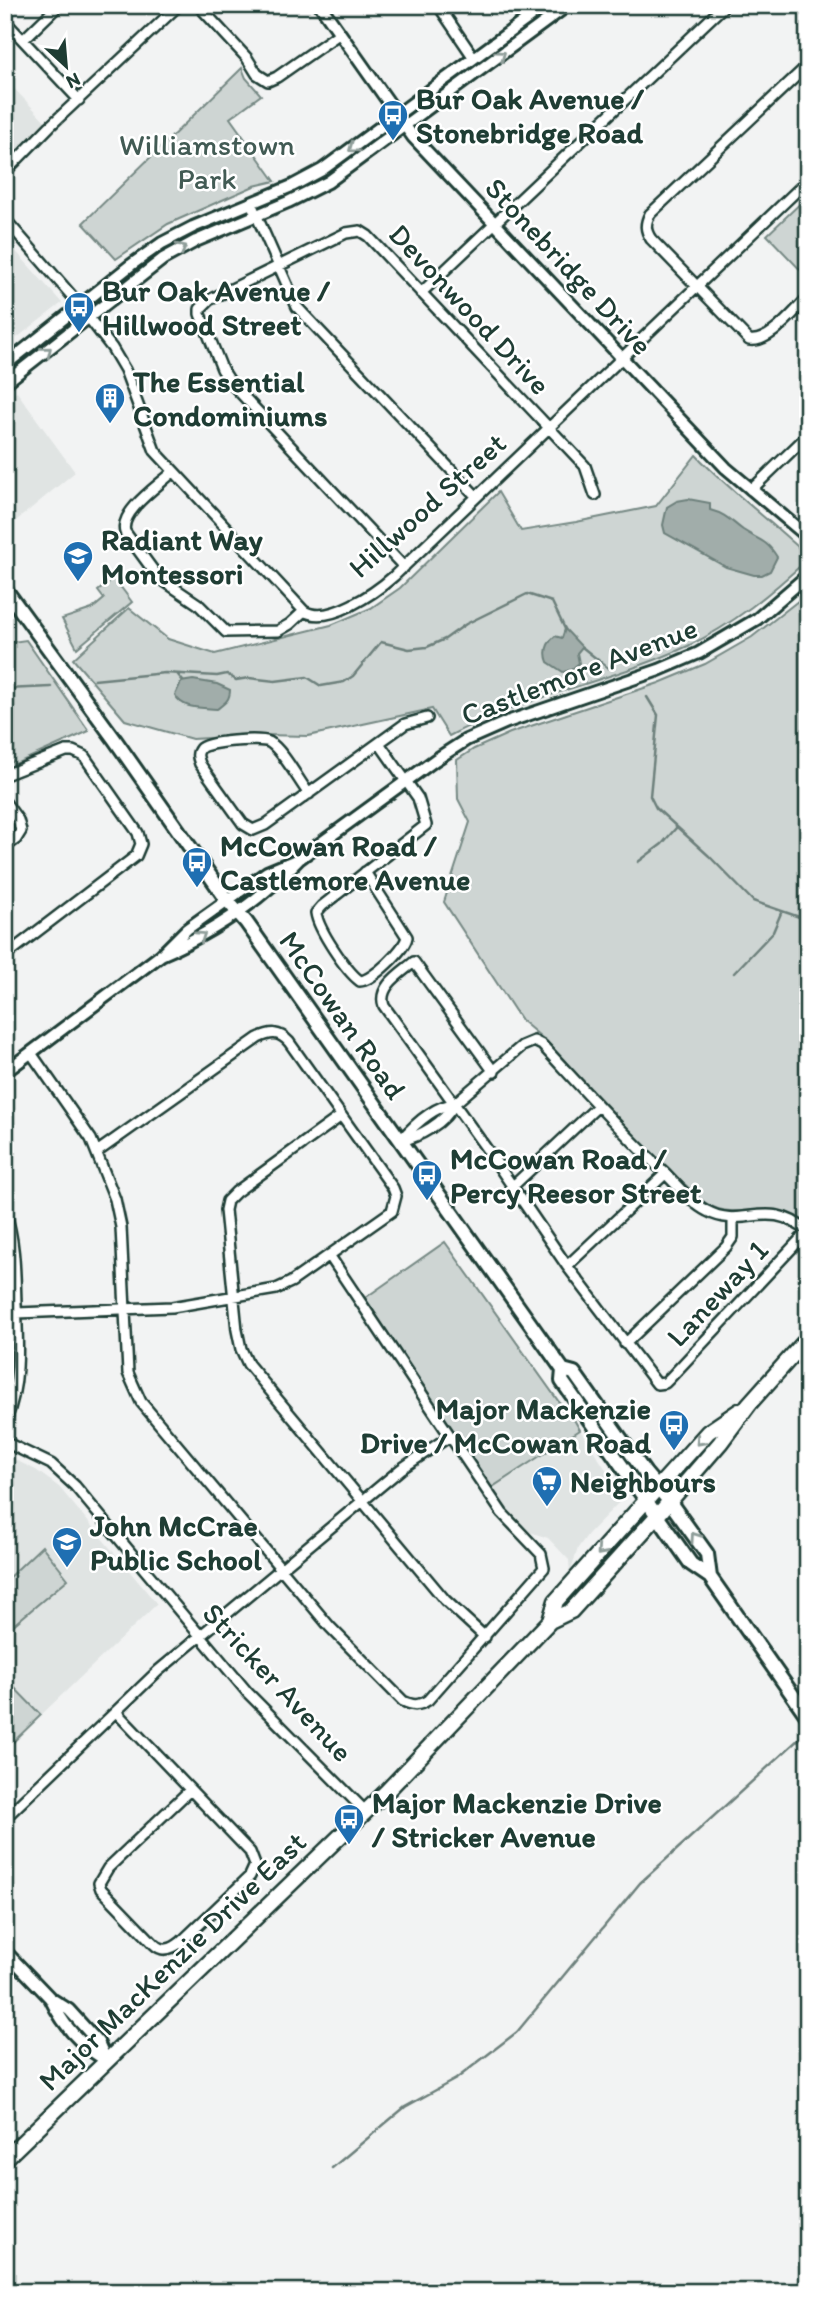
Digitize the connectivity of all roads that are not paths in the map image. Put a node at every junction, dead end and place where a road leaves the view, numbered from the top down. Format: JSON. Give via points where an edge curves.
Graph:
{"nodes":[{"id":1,"x":59,"y":5,"type":"edge"},
{"id":2,"x":179,"y":5,"type":"edge"},
{"id":3,"x":198,"y":5,"type":"edge"},
{"id":4,"x":320,"y":5,"type":"edge"},
{"id":5,"x":438,"y":5,"type":"edge"},
{"id":6,"x":568,"y":5,"type":"edge"},
{"id":7,"x":725,"y":5,"type":"edge"},
{"id":8,"x":550,"y":8,"type":"edge"},
{"id":9,"x":5,"y":21,"type":"edge"},
{"id":10,"x":340,"y":33,"type":"junction"},
{"id":11,"x":23,"y":40,"type":"junction"},
{"id":12,"x":474,"y":58,"type":"junction"},
{"id":13,"x":808,"y":65,"type":"edge"},
{"id":14,"x":79,"y":100,"type":"junction"},
{"id":15,"x":397,"y":115,"type":"junction"},
{"id":16,"x":405,"y":126,"type":"junction"},
{"id":17,"x":5,"y":173,"type":"edge"},
{"id":18,"x":808,"y":180,"type":"edge"},
{"id":19,"x":251,"y":203,"type":"junction"},
{"id":20,"x":256,"y":215,"type":"junction"},
{"id":21,"x":5,"y":219,"type":"edge"},
{"id":22,"x":494,"y":223,"type":"junction"},
{"id":23,"x":277,"y":266,"type":"junction"},
{"id":24,"x":696,"y":286,"type":"junction"},
{"id":25,"x":421,"y":293,"type":"junction"},
{"id":26,"x":808,"y":298,"type":"edge"},
{"id":27,"x":80,"y":307,"type":"junction"},
{"id":28,"x":88,"y":318,"type":"junction"},
{"id":29,"x":621,"y":357,"type":"junction"},
{"id":30,"x":5,"y":365,"type":"edge"},
{"id":31,"x":5,"y":383,"type":"edge"},
{"id":32,"x":548,"y":427,"type":"junction"},
{"id":33,"x":808,"y":435,"type":"edge"},
{"id":34,"x":173,"y":472,"type":"junction"},
{"id":35,"x":751,"y":490,"type":"junction"},
{"id":36,"x":594,"y":495,"type":"dead end"},
{"id":37,"x":476,"y":496,"type":"junction"},
{"id":38,"x":808,"y":537,"type":"edge"},
{"id":39,"x":404,"y":567,"type":"junction"},
{"id":40,"x":808,"y":575,"type":"edge"},
{"id":41,"x":5,"y":578,"type":"edge"},
{"id":42,"x":5,"y":589,"type":"edge"},
{"id":43,"x":10,"y":604,"type":"edge"},
{"id":44,"x":304,"y":611,"type":"junction"},
{"id":45,"x":427,"y":718,"type":"dead end"},
{"id":46,"x":379,"y":743,"type":"junction"},
{"id":47,"x":5,"y":775,"type":"edge"},
{"id":48,"x":406,"y":781,"type":"junction"},
{"id":49,"x":309,"y":794,"type":"junction"},
{"id":50,"x":5,"y":802,"type":"edge"},
{"id":51,"x":5,"y":848,"type":"edge"},
{"id":52,"x":299,"y":859,"type":"junction"},
{"id":53,"x":365,"y":872,"type":"junction"},
{"id":54,"x":227,"y":900,"type":"junction"},
{"id":55,"x":237,"y":912,"type":"junction"},
{"id":56,"x":162,"y":955,"type":"junction"},
{"id":57,"x":5,"y":956,"type":"edge"},
{"id":58,"x":31,"y":1053,"type":"junction"},
{"id":59,"x":5,"y":1072,"type":"edge"},
{"id":60,"x":494,"y":1072,"type":"junction"},
{"id":61,"x":454,"y":1104,"type":"junction"},
{"id":62,"x":598,"y":1106,"type":"junction"},
{"id":63,"x":341,"y":1116,"type":"junction"},
{"id":64,"x":400,"y":1141,"type":"junction"},
{"id":65,"x":97,"y":1152,"type":"junction"},
{"id":66,"x":665,"y":1174,"type":"junction"},
{"id":67,"x":512,"y":1186,"type":"junction"},
{"id":68,"x":5,"y":1211,"type":"edge"},
{"id":69,"x":733,"y":1218,"type":"junction"},
{"id":70,"x":808,"y":1232,"type":"edge"},
{"id":71,"x":329,"y":1255,"type":"junction"},
{"id":72,"x":567,"y":1266,"type":"junction"},
{"id":73,"x":234,"y":1297,"type":"junction"},
{"id":74,"x":125,"y":1309,"type":"junction"},
{"id":75,"x":17,"y":1313,"type":"junction"},
{"id":76,"x":808,"y":1338,"type":"edge"},
{"id":77,"x":625,"y":1344,"type":"junction"},
{"id":78,"x":563,"y":1370,"type":"junction"},
{"id":79,"x":749,"y":1404,"type":"junction"},
{"id":80,"x":5,"y":1423,"type":"edge"},
{"id":81,"x":450,"y":1436,"type":"junction"},
{"id":82,"x":5,"y":1442,"type":"edge"},
{"id":83,"x":659,"y":1488,"type":"junction"},
{"id":84,"x":362,"y":1501,"type":"junction"},
{"id":85,"x":646,"y":1501,"type":"junction"},
{"id":86,"x":669,"y":1501,"type":"junction"},
{"id":87,"x":657,"y":1516,"type":"junction"},
{"id":88,"x":281,"y":1569,"type":"junction"},
{"id":89,"x":710,"y":1577,"type":"junction"},
{"id":90,"x":550,"y":1621,"type":"junction"},
{"id":91,"x":200,"y":1636,"type":"junction"},
{"id":92,"x":485,"y":1637,"type":"junction"},
{"id":93,"x":116,"y":1712,"type":"junction"},
{"id":94,"x":808,"y":1717,"type":"edge"},
{"id":95,"x":190,"y":1790,"type":"junction"},
{"id":96,"x":366,"y":1812,"type":"junction"},
{"id":97,"x":5,"y":1818,"type":"edge"},
{"id":98,"x":5,"y":1951,"type":"edge"},
{"id":99,"x":106,"y":2060,"type":"junction"},
{"id":100,"x":5,"y":2159,"type":"edge"}],
"edges":[{"from":1,"to":11,"type":"street"},
{"from":2,"to":14,"type":"street"},
{"from":3,"to":10,"type":"street","via":[[257,74],[268,80]]},
{"from":4,"to":10,"type":"street","name":"Stonebridge Drive"},
{"from":5,"to":12,"type":"street"},
{"from":6,"to":8,"type":"street"},
{"from":7,"to":22,"type":"street"},
{"from":8,"to":12,"type":"street"},
{"from":16,"to":8,"type":"street","one_way":true},
{"from":9,"to":11,"type":"street"},
{"from":10,"to":15,"type":"street","name":"Stonebridge Drive"},
{"from":11,"to":14,"type":"street"},
{"from":12,"to":15,"type":"street"},
{"from":13,"to":24,"type":"street","via":[[646,221],[651,239]]},
{"from":14,"to":17,"type":"street"},
{"from":15,"to":16,"type":"street","name":"Stonebridge Drive"},
{"from":15,"to":19,"type":"street","one_way":true,"via":[[322,170]]},
{"from":16,"to":20,"type":"street","via":[[328,182]]},
{"from":16,"to":22,"type":"street","name":"Stonebridge Drive"},
{"from":18,"to":24,"type":"street","name":"Hillwood Street"},
{"from":19,"to":20,"type":"street"},
{"from":19,"to":27,"type":"street","via":[[162,243]]},
{"from":20,"to":23,"type":"street"},
{"from":28,"to":20,"type":"street","one_way":true,"via":[[163,259]]},
{"from":21,"to":27,"type":"street"},
{"from":22,"to":25,"type":"street"},
{"from":22,"to":29,"type":"street","name":"Stonebridge Drive"},
{"from":23,"to":25,"type":"street","name":"Devonwood Drive","via":[[346,233],[360,231]]},
{"from":23,"to":37,"type":"street","via":[[297,307]]},
{"from":23,"to":39,"type":"street","via":[[200,309],[222,369]]},
{"from":24,"to":26,"type":"street","via":[[744,336],[755,341],[766,337]]},
{"from":24,"to":29,"type":"street","name":"Hillwood Street"},
{"from":25,"to":32,"type":"street","name":"Devonwood Drive"},
{"from":27,"to":28,"type":"street"},
{"from":27,"to":30,"type":"street"},
{"from":31,"to":28,"type":"street","one_way":true},
{"from":28,"to":34,"type":"street","via":[[118,358],[151,444]]},
{"from":29,"to":32,"type":"street","name":"Hillwood Street"},
{"from":29,"to":35,"type":"street","name":"Stonebridge Drive"},
{"from":32,"to":36,"type":"street","name":"Devonwood Drive","via":[[585,466]]},
{"from":32,"to":37,"type":"street","name":"Hillwood Street"},
{"from":33,"to":35,"type":"street"},
{"from":34,"to":44,"type":"street"},
{"from":34,"to":44,"type":"street","via":[[129,513],[123,526],[158,577],[198,604],[226,632],[278,631]]},
{"from":35,"to":38,"type":"street","name":"Stonebridge Drive"},
{"from":37,"to":39,"type":"street","name":"Hillwood Street"},
{"from":39,"to":44,"type":"street","name":"Hillwood Street","via":[[382,587],[346,607],[320,615]]},
{"from":40,"to":48,"type":"street","name":"Castlemore Avenue","via":[[757,619],[699,653],[494,727],[457,745]]},
{"from":41,"to":42,"type":"main road","name":"McCowan Road"},
{"from":42,"to":43,"type":"main road","name":"McCowan Road"},
{"from":43,"to":54,"type":"main road","name":"McCowan Road"},
{"from":45,"to":46,"type":"street","via":[[405,724]]},
{"from":46,"to":48,"type":"street"},
{"from":46,"to":49,"type":"street"},
{"from":47,"to":57,"type":"street","via":[[66,751],[79,753],[138,833],[141,844],[136,856]]},
{"from":48,"to":52,"type":"street","name":"Castlemore Avenue"},
{"from":48,"to":53,"type":"street","via":[[421,803],[426,825]]},
{"from":49,"to":49,"type":"street","via":[[266,741],[212,743],[197,754],[247,828],[258,829]]},
{"from":50,"to":51,"type":"street","via":[[21,831]]},
{"from":52,"to":54,"type":"street","name":"Castlemore Avenue","via":[[267,872]]},
{"from":52,"to":55,"type":"street","name":"Castlemore Avenue","via":[[277,883]]},
{"from":53,"to":53,"type":"street","via":[[316,913],[350,972],[364,982],[403,948],[407,936]]},
{"from":54,"to":55,"type":"main road","name":"McCowan Road"},
{"from":54,"to":56,"type":"street","name":"Castlemore Avenue"},
{"from":56,"to":55,"type":"street","name":"Castlemore Avenue","one_way":true,"via":[[191,943]]},
{"from":55,"to":64,"type":"main road","name":"McCowan Road"},
{"from":56,"to":58,"type":"street","name":"Castlemore Avenue"},
{"from":58,"to":59,"type":"street","name":"Castlemore Avenue"},
{"from":58,"to":65,"type":"street"},
{"from":60,"to":61,"type":"street"},
{"from":60,"to":61,"type":"street","via":[[414,962],[385,989],[383,1002]]},
{"from":60,"to":62,"type":"street","via":[[526,1043],[538,1042]]},
{"from":61,"to":64,"type":"street","via":[[450,1113],[416,1138]]},
{"from":61,"to":67,"type":"street"},
{"from":62,"to":66,"type":"street"},
{"from":62,"to":67,"type":"street"},
{"from":63,"to":65,"type":"street","via":[[289,1042],[282,1034],[272,1033],[258,1038]]},
{"from":63,"to":71,"type":"street","via":[[396,1196],[392,1211]]},
{"from":63,"to":73,"type":"street","via":[[227,1201]]},
{"from":64,"to":78,"type":"main road","name":"McCowan Road"},
{"from":65,"to":74,"type":"street","via":[[116,1199],[121,1227]]},
{"from":66,"to":69,"type":"street","via":[[706,1211]]},
{"from":66,"to":72,"type":"street"},
{"from":67,"to":72,"type":"street"},
{"from":68,"to":75,"type":"street","via":[[13,1245]]},
{"from":69,"to":70,"type":"street","via":[[772,1214]]},
{"from":69,"to":77,"type":"street","via":[[733,1237],[726,1247]]},
{"from":70,"to":77,"type":"street","name":"Laneway 1","via":[[661,1384]]},
{"from":71,"to":73,"type":"street","via":[[284,1286]]},
{"from":71,"to":81,"type":"street"},
{"from":72,"to":77,"type":"street"},
{"from":73,"to":74,"type":"street"},
{"from":73,"to":84,"type":"street","via":[[238,1342],[248,1364]]},
{"from":74,"to":75,"type":"street"},
{"from":74,"to":88,"type":"street","via":[[128,1373],[141,1402]]},
{"from":75,"to":80,"type":"street","via":[[17,1377]]},
{"from":76,"to":79,"type":"main road","name":"Major MacKenzie Drive East"},
{"from":78,"to":83,"type":"main road","name":"McCowan Road","via":[[575,1373]]},
{"from":78,"to":85,"type":"main road","name":"McCowan Road","via":[[562,1381]]},
{"from":79,"to":83,"type":"main road","name":"Major MacKenzie Drive East","one_way":true,"via":[[708,1432]]},
{"from":79,"to":86,"type":"main road","name":"Major MacKenzie Drive East"},
{"from":81,"to":84,"type":"street"},
{"from":81,"to":92,"type":"street","via":[[502,1513],[544,1559],[542,1572]]},
{"from":82,"to":91,"type":"street","name":"Stricker Avenue","via":[[60,1471]]},
{"from":83,"to":85,"type":"main road","name":"Major MacKenzie Drive East"},
{"from":83,"to":86,"type":"main road","name":"McCowan Road"},
{"from":84,"to":88,"type":"street"},
{"from":84,"to":92,"type":"street","via":[[445,1600]]},
{"from":85,"to":87,"type":"main road","name":"McCowan Road"},
{"from":85,"to":90,"type":"main road","name":"Major MacKenzie Drive East","one_way":true,"via":[[556,1601]]},
{"from":86,"to":87,"type":"main road","name":"Major MacKenzie Drive East"},
{"from":89,"to":86,"type":"main road","name":"McCowan Road","one_way":true,"via":[[707,1554]]},
{"from":87,"to":89,"type":"main road","name":"McCowan Road","via":[[691,1564]]},
{"from":87,"to":90,"type":"main road","name":"Major MacKenzie Drive East","via":[[571,1611]]},
{"from":88,"to":91,"type":"street"},
{"from":88,"to":92,"type":"street","via":[[330,1627],[403,1701],[413,1705],[428,1700]]},
{"from":89,"to":94,"type":"main road","name":"McCowan Road"},
{"from":90,"to":96,"type":"main road","name":"Major MacKenzie Drive East"},
{"from":91,"to":93,"type":"street"},
{"from":91,"to":96,"type":"street","name":"Stricker Avenue","via":[[278,1724]]},
{"from":93,"to":95,"type":"street"},
{"from":93,"to":97,"type":"street"},
{"from":95,"to":95,"type":"street","via":[[250,1852],[255,1865],[250,1876],[181,1942],[162,1949],[99,1883],[108,1868]]},
{"from":96,"to":99,"type":"main road","name":"Major MacKenzie Drive East"},
{"from":98,"to":99,"type":"street","via":[[50,1998],[59,2018],[89,2050]]},
{"from":99,"to":100,"type":"main road","name":"Major MacKenzie Drive East"}]}
